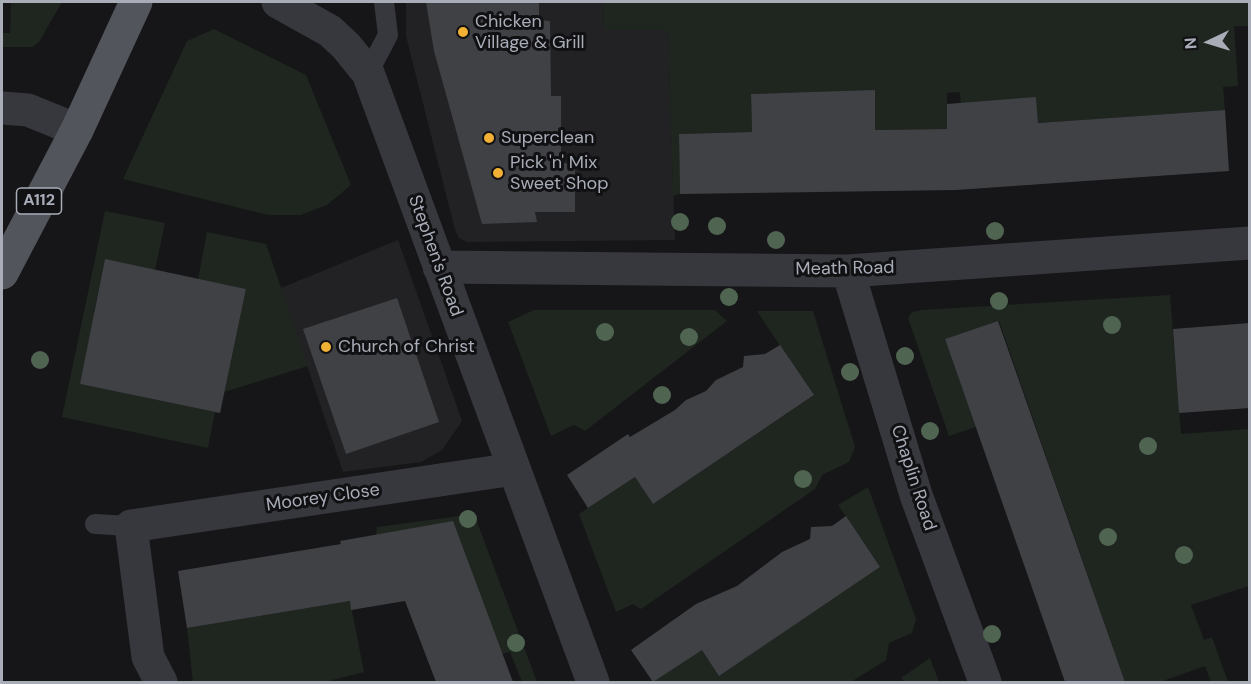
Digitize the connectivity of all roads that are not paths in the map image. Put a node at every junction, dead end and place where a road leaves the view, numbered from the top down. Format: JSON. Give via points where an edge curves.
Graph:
{"nodes":[{"id":1,"x":136,"y":2,"type":"edge"},
{"id":2,"x":384,"y":2,"type":"edge"},
{"id":3,"x":286,"y":3,"type":"edge"},
{"id":4,"x":368,"y":73,"type":"junction"},
{"id":5,"x":2,"y":108,"type":"edge"},
{"id":6,"x":77,"y":130,"type":"junction"},
{"id":7,"x":1250,"y":243,"type":"edge"},
{"id":8,"x":440,"y":267,"type":"junction"},
{"id":9,"x":848,"y":271,"type":"junction"},
{"id":10,"x":2,"y":273,"type":"edge"},
{"id":11,"x":514,"y":469,"type":"junction"},
{"id":12,"x":95,"y":525,"type":"dead end"},
{"id":13,"x":131,"y":526,"type":"junction"},
{"id":14,"x":161,"y":682,"type":"edge"},
{"id":15,"x":593,"y":682,"type":"edge"},
{"id":16,"x":985,"y":682,"type":"edge"}],
"edges":[{"from":1,"to":6,"type":"main road","number":"A112"},
{"from":2,"to":4,"type":"lane","via":[[388,35]]},
{"from":3,"to":4,"type":"street","name":"Stephen's Road","via":[[330,31]]},
{"from":4,"to":8,"type":"street","name":"Stephen's Road"},
{"from":5,"to":6,"type":"street","via":[[28,110]]},
{"from":6,"to":10,"type":"main road","number":"A112"},
{"from":7,"to":9,"type":"street","name":"Meath Road"},
{"from":8,"to":9,"type":"street","name":"Meath Road"},
{"from":8,"to":11,"type":"street","name":"Stephen's Road"},
{"from":9,"to":16,"type":"street","name":"Chaplin Road","via":[[916,495]]},
{"from":11,"to":13,"type":"street","name":"Moorey Close"},
{"from":11,"to":15,"type":"street","name":"Stephen's Road"},
{"from":12,"to":13,"type":"lane","name":"Moorey Close"},
{"from":13,"to":14,"type":"street","via":[[148,657]]}]}
